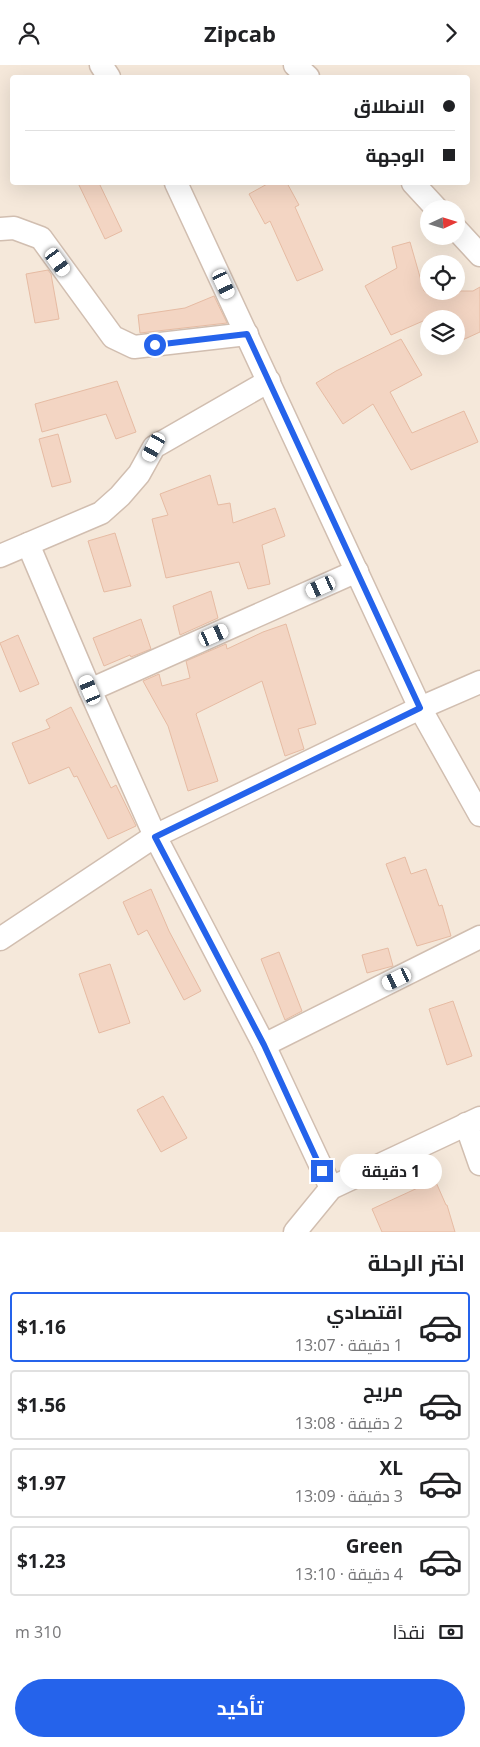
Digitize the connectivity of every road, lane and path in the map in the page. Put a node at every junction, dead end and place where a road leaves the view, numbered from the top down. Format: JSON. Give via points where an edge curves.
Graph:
{"nodes":[{"id":1,"x":295,"y":65,"type":"edge"},
{"id":2,"x":306,"y":75,"type":"edge"},
{"id":3,"x":177,"y":185,"type":"edge"},
{"id":4,"x":415,"y":185,"type":"edge"},
{"id":5,"x":429,"y":200,"type":"edge"},
{"id":6,"x":0,"y":229,"type":"edge"},
{"id":7,"x":465,"y":239,"type":"edge"},
{"id":8,"x":480,"y":255,"type":"edge"},
{"id":9,"x":247,"y":334,"type":"junction"},
{"id":10,"x":269,"y":381,"type":"junction"},
{"id":11,"x":28,"y":544,"type":"junction"},
{"id":12,"x":0,"y":556,"type":"edge"},
{"id":13,"x":357,"y":571,"type":"junction"},
{"id":14,"x":480,"y":682,"type":"edge"},
{"id":15,"x":90,"y":690,"type":"junction"},
{"id":16,"x":420,"y":708,"type":"junction"},
{"id":17,"x":480,"y":815,"type":"edge"},
{"id":18,"x":155,"y":837,"type":"junction"},
{"id":19,"x":480,"y":937,"type":"edge"},
{"id":20,"x":0,"y":939,"type":"edge"},
{"id":21,"x":264,"y":1045,"type":"junction"},
{"id":22,"x":473,"y":1121,"type":"edge"},
{"id":23,"x":480,"y":1164,"type":"edge"},
{"id":24,"x":331,"y":1189,"type":"junction"},
{"id":25,"x":295,"y":1232,"type":"edge"}],
"edges":[{"from":1,"to":2,"type":"street"},
{"from":3,"to":9,"type":"street"},
{"from":4,"to":5,"type":"street"},
{"from":6,"to":9,"type":"street","via":[[14,228],[41,238],[113,337],[134,347]]},
{"from":7,"to":8,"type":"street"},
{"from":9,"to":10,"type":"street"},
{"from":10,"to":11,"type":"street","via":[[154,447],[139,474],[101,513]]},
{"from":10,"to":13,"type":"street"},
{"from":11,"to":12,"type":"street"},
{"from":11,"to":15,"type":"street"},
{"from":13,"to":15,"type":"street"},
{"from":13,"to":16,"type":"street"},
{"from":14,"to":16,"type":"street"},
{"from":15,"to":18,"type":"street"},
{"from":16,"to":17,"type":"street"},
{"from":16,"to":18,"type":"street"},
{"from":18,"to":20,"type":"street"},
{"from":18,"to":21,"type":"street"},
{"from":19,"to":21,"type":"street"},
{"from":21,"to":24,"type":"street"},
{"from":22,"to":23,"type":"street"},
{"from":22,"to":24,"type":"street"},
{"from":24,"to":25,"type":"street"}]}
